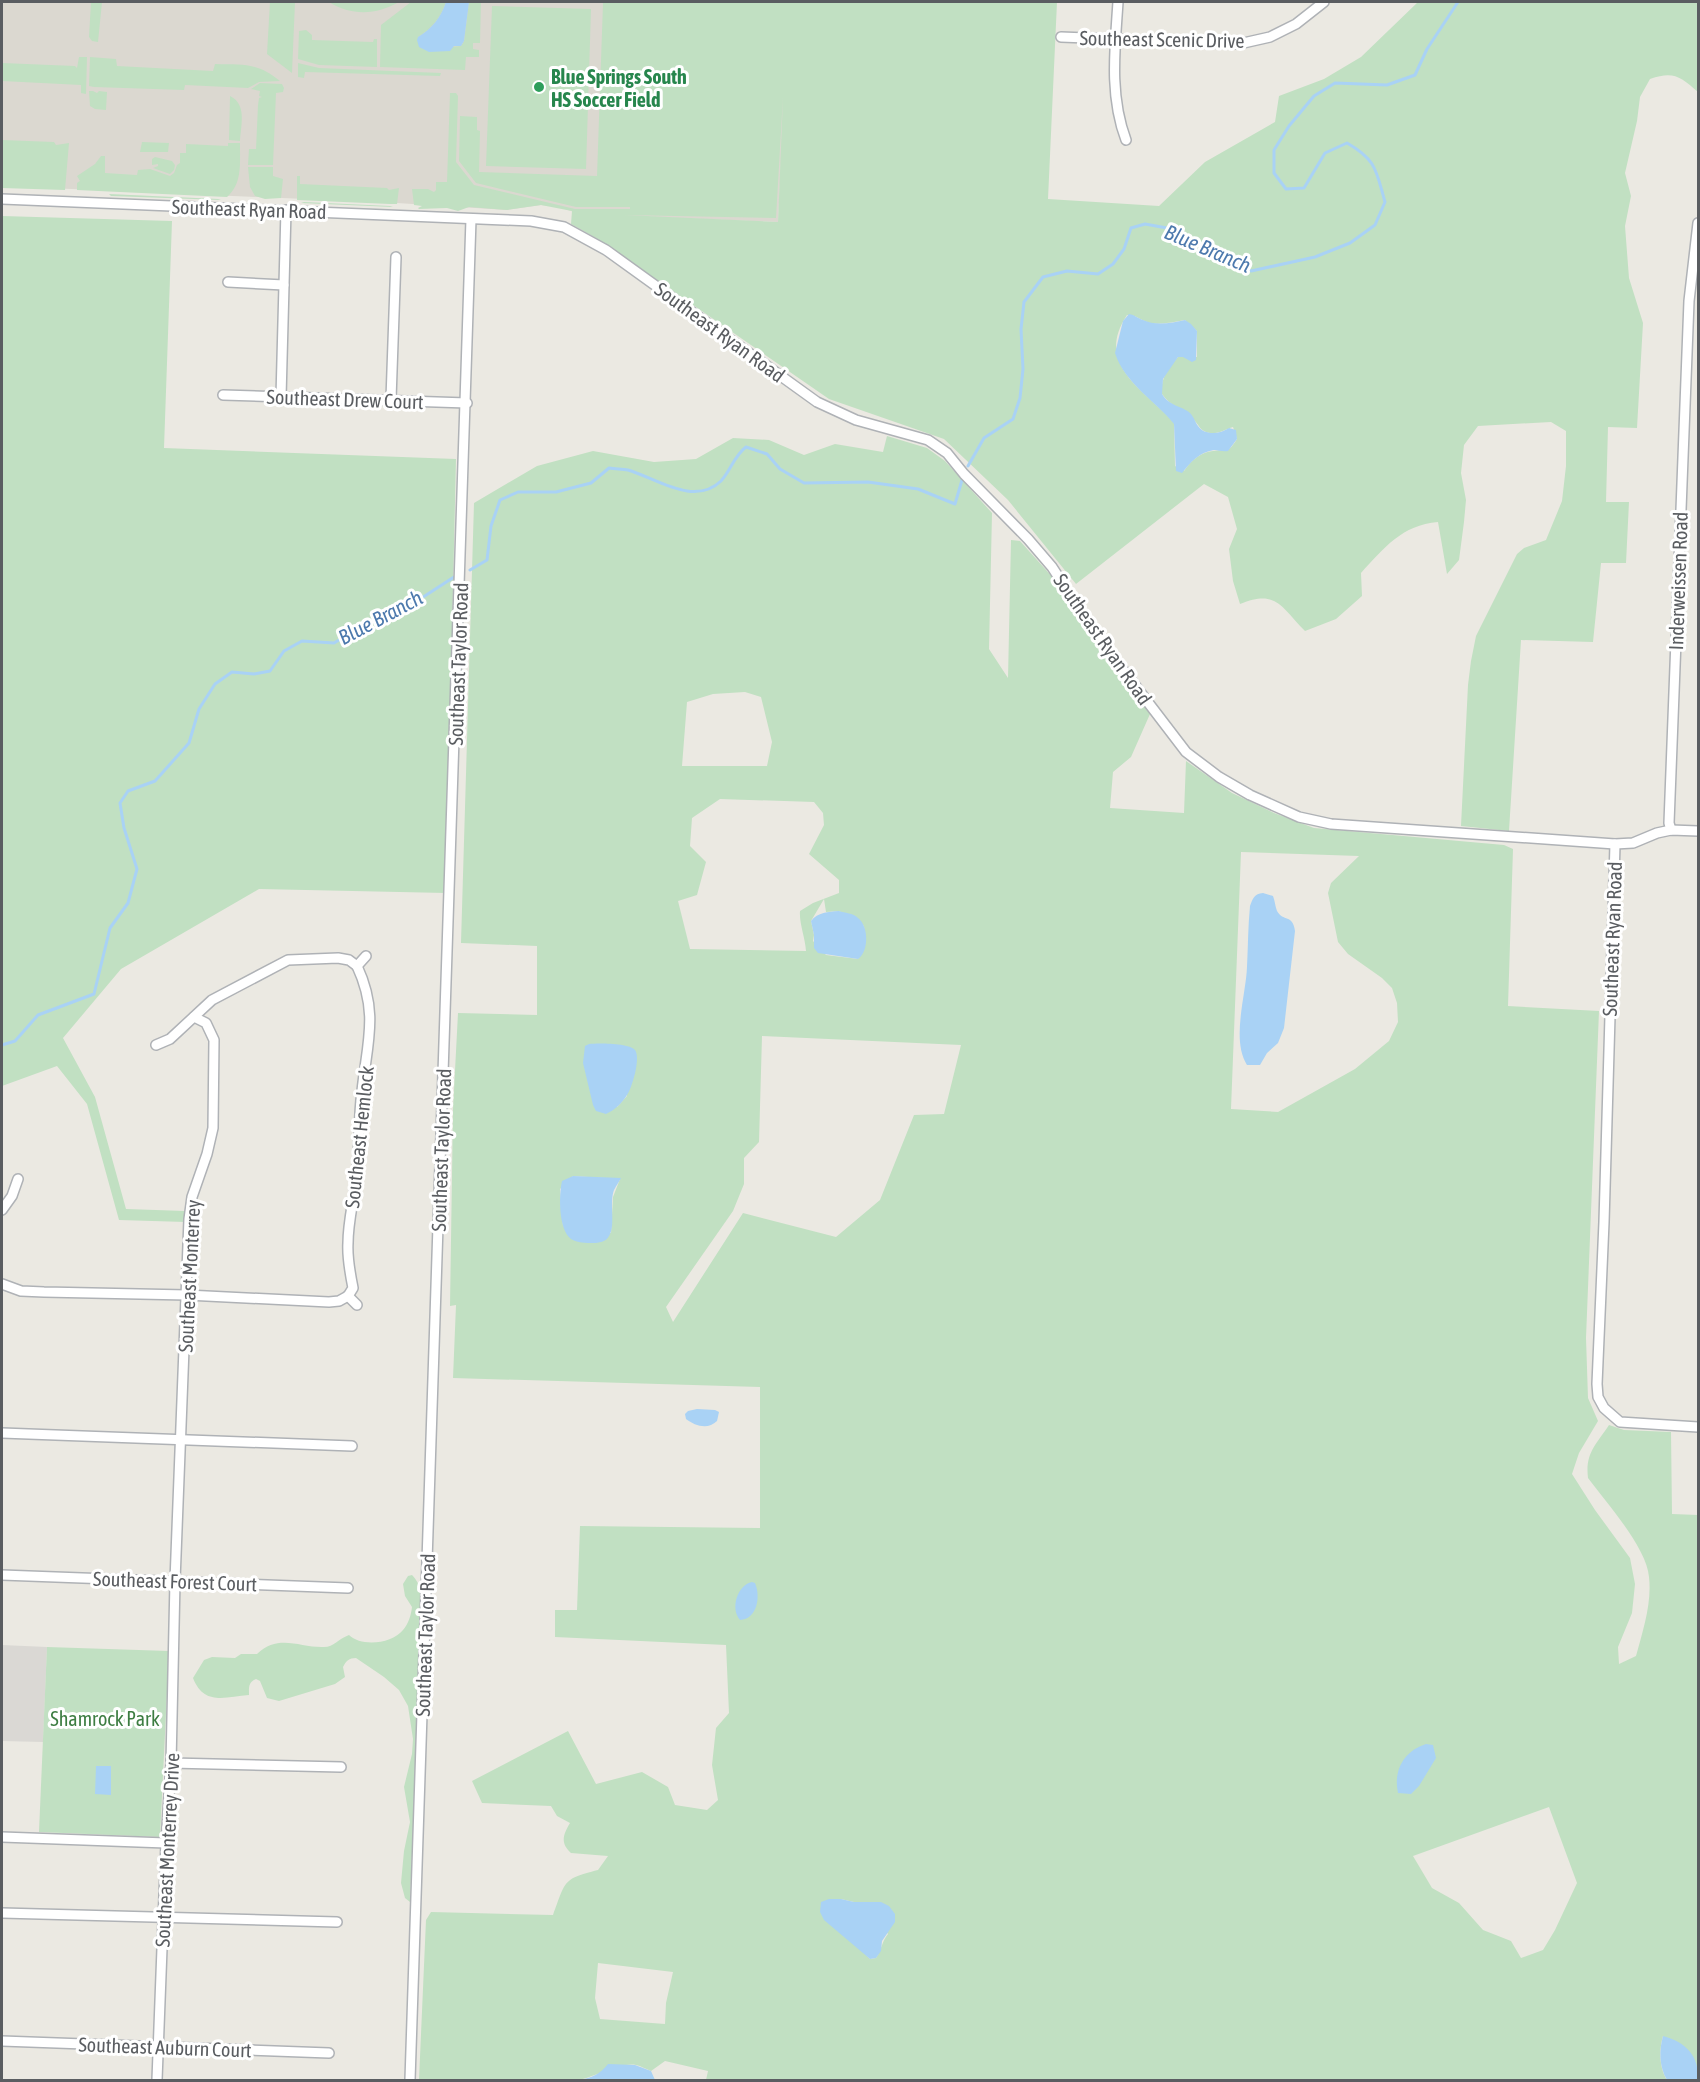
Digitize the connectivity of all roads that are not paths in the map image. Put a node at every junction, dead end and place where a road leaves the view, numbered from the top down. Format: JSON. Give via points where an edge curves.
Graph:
{"nodes":[{"id":1,"x":1118,"y":2,"type":"edge"},
{"id":2,"x":1324,"y":2,"type":"edge"},
{"id":3,"x":1061,"y":37,"type":"dead end"},
{"id":4,"x":1115,"y":39,"type":"junction"},
{"id":5,"x":1126,"y":140,"type":"dead end"},
{"id":6,"x":2,"y":199,"type":"edge"},
{"id":7,"x":286,"y":210,"type":"junction"},
{"id":8,"x":471,"y":219,"type":"junction"},
{"id":9,"x":1698,"y":223,"type":"edge"},
{"id":10,"x":396,"y":257,"type":"dead end"},
{"id":11,"x":228,"y":282,"type":"dead end"},
{"id":12,"x":284,"y":285,"type":"junction"},
{"id":13,"x":223,"y":395,"type":"dead end"},
{"id":14,"x":281,"y":397,"type":"junction"},
{"id":15,"x":392,"y":399,"type":"junction"},
{"id":16,"x":467,"y":403,"type":"junction"},
{"id":17,"x":1671,"y":830,"type":"junction"},
{"id":18,"x":1698,"y":831,"type":"edge"},
{"id":19,"x":1615,"y":844,"type":"junction"},
{"id":20,"x":366,"y":956,"type":"dead end"},
{"id":21,"x":357,"y":966,"type":"junction"},
{"id":22,"x":194,"y":1017,"type":"junction"},
{"id":23,"x":156,"y":1046,"type":"dead end"},
{"id":24,"x":18,"y":1179,"type":"dead end"},
{"id":25,"x":2,"y":1209,"type":"edge"},
{"id":26,"x":2,"y":1284,"type":"edge"},
{"id":27,"x":187,"y":1295,"type":"junction"},
{"id":28,"x":348,"y":1296,"type":"junction"},
{"id":29,"x":357,"y":1305,"type":"dead end"},
{"id":30,"x":1698,"y":1426,"type":"edge"},
{"id":31,"x":2,"y":1433,"type":"edge"},
{"id":32,"x":180,"y":1440,"type":"junction"},
{"id":33,"x":352,"y":1446,"type":"dead end"},
{"id":34,"x":2,"y":1575,"type":"edge"},
{"id":35,"x":175,"y":1581,"type":"junction"},
{"id":36,"x":348,"y":1588,"type":"dead end"},
{"id":37,"x":171,"y":1763,"type":"junction"},
{"id":38,"x":341,"y":1767,"type":"dead end"},
{"id":39,"x":2,"y":1837,"type":"edge"},
{"id":40,"x":166,"y":1843,"type":"junction"},
{"id":41,"x":2,"y":1913,"type":"edge"},
{"id":42,"x":163,"y":1917,"type":"junction"},
{"id":43,"x":337,"y":1922,"type":"dead end"},
{"id":44,"x":2,"y":2041,"type":"edge"},
{"id":45,"x":159,"y":2047,"type":"junction"},
{"id":46,"x":329,"y":2053,"type":"dead end"},
{"id":47,"x":157,"y":2080,"type":"edge"},
{"id":48,"x":410,"y":2080,"type":"edge"}],
"edges":[{"from":1,"to":4,"type":"street"},
{"from":2,"to":4,"type":"street","name":"Southeast Scenic Drive","via":[[1270,38],[1239,44]]},
{"from":3,"to":4,"type":"street","name":"Southeast Scenic Drive"},
{"from":4,"to":5,"type":"street","via":[[1115,99]]},
{"from":6,"to":7,"type":"street","name":"Southeast Ryan Road"},
{"from":7,"to":8,"type":"street","name":"Southeast Ryan Road"},
{"from":7,"to":12,"type":"street"},
{"from":8,"to":16,"type":"street","name":"Southeast Taylor Road"},
{"from":8,"to":19,"type":"street","name":"Southeast Ryan Road","via":[[564,227],[606,250],[817,402],[856,420],[928,440],[947,453],[1052,567],[1095,633],[1186,752],[1250,795],[1299,817],[1330,824]]},
{"from":9,"to":17,"type":"street","name":"Inderweissen Road","via":[[1689,301]]},
{"from":10,"to":15,"type":"street"},
{"from":11,"to":12,"type":"street"},
{"from":12,"to":14,"type":"street"},
{"from":13,"to":14,"type":"street","name":"Southeast Drew Court"},
{"from":14,"to":15,"type":"street","name":"Southeast Drew Court"},
{"from":15,"to":16,"type":"street","name":"Southeast Drew Court"},
{"from":16,"to":48,"type":"street","name":"Southeast Taylor Road"},
{"from":17,"to":18,"type":"street"},
{"from":17,"to":19,"type":"street","via":[[1633,843]]},
{"from":19,"to":30,"type":"street","name":"Southeast Ryan Road","via":[[1598,1397],[1609,1415],[1623,1424]]},
{"from":20,"to":21,"type":"street"},
{"from":21,"to":22,"type":"street","via":[[338,958],[288,960],[212,1000]]},
{"from":21,"to":28,"type":"street","name":"Southeast Hemlock","via":[[366,984],[371,1016],[348,1240],[353,1288]]},
{"from":22,"to":23,"type":"street"},
{"from":22,"to":27,"type":"street","name":"Southeast Monterrey","via":[[206,1023],[214,1040],[213,1128],[192,1197]]},
{"from":24,"to":25,"type":"street"},
{"from":26,"to":27,"type":"street","via":[[21,1291]]},
{"from":27,"to":28,"type":"street","via":[[329,1302]]},
{"from":27,"to":32,"type":"street","name":"Southeast Monterrey"},
{"from":28,"to":29,"type":"street"},
{"from":31,"to":32,"type":"street"},
{"from":32,"to":33,"type":"street"},
{"from":32,"to":35,"type":"street","name":"Southeast Monterrey Drive"},
{"from":34,"to":35,"type":"street","name":"Southeast Forest Court"},
{"from":35,"to":36,"type":"street","name":"Southeast Forest Court"},
{"from":35,"to":37,"type":"street","name":"Southeast Monterrey Drive"},
{"from":37,"to":38,"type":"street"},
{"from":37,"to":40,"type":"street","name":"Southeast Monterrey Drive"},
{"from":39,"to":40,"type":"street"},
{"from":40,"to":42,"type":"street","name":"Southeast Monterrey Drive"},
{"from":41,"to":42,"type":"street"},
{"from":42,"to":43,"type":"street"},
{"from":42,"to":45,"type":"street","name":"Southeast Monterrey Drive"},
{"from":44,"to":45,"type":"street","name":"Southeast Auburn Court"},
{"from":45,"to":46,"type":"street","name":"Southeast Auburn Court"},
{"from":45,"to":47,"type":"street","name":"Southeast Monterrey Drive"}]}
